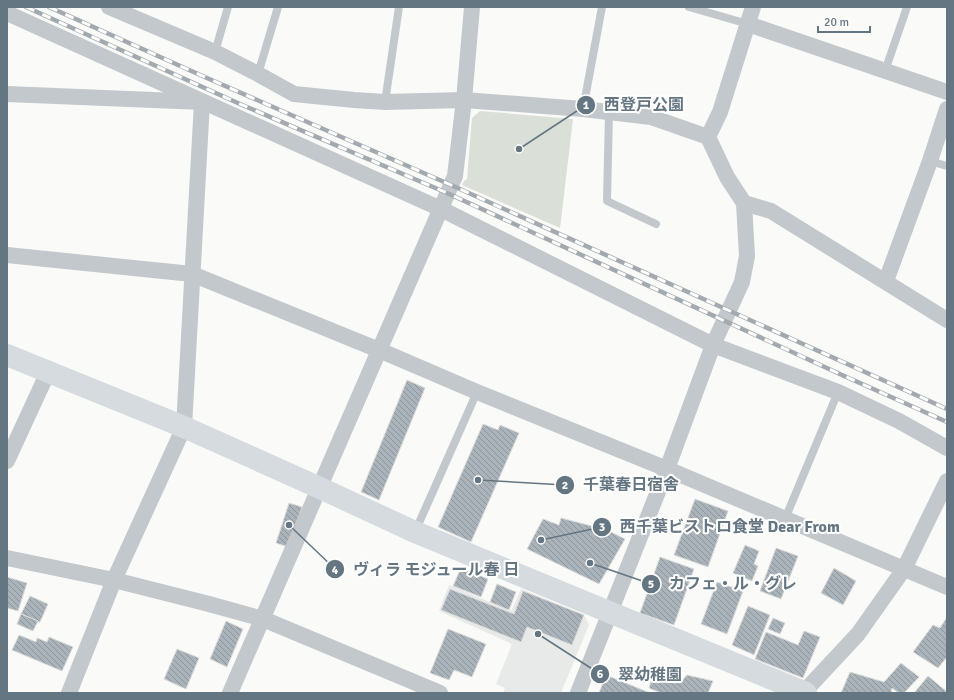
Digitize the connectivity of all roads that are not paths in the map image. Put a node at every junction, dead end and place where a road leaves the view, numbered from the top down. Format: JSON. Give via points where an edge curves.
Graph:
{"nodes":[{"id":1,"x":109,"y":7,"type":"edge"},
{"id":2,"x":228,"y":7,"type":"edge"},
{"id":3,"x":278,"y":7,"type":"edge"},
{"id":4,"x":399,"y":7,"type":"edge"},
{"id":5,"x":472,"y":7,"type":"edge"},
{"id":6,"x":602,"y":7,"type":"edge"},
{"id":7,"x":689,"y":7,"type":"edge"},
{"id":8,"x":753,"y":7,"type":"edge"},
{"id":9,"x":907,"y":7,"type":"edge"},
{"id":10,"x":129,"y":11,"type":"edge"},
{"id":11,"x":7,"y":13,"type":"edge"},
{"id":12,"x":748,"y":24,"type":"junction"},
{"id":13,"x":215,"y":52,"type":"junction"},
{"id":14,"x":885,"y":70,"type":"junction"},
{"id":15,"x":258,"y":74,"type":"junction"},
{"id":16,"x":947,"y":92,"type":"edge"},
{"id":17,"x":7,"y":94,"type":"edge"},
{"id":18,"x":464,"y":100,"type":"junction"},
{"id":19,"x":202,"y":102,"type":"junction"},
{"id":20,"x":385,"y":102,"type":"junction"},
{"id":21,"x":583,"y":109,"type":"junction"},
{"id":22,"x":947,"y":109,"type":"edge"},
{"id":23,"x":609,"y":112,"type":"junction"},
{"id":24,"x":708,"y":137,"type":"junction"},
{"id":25,"x":930,"y":161,"type":"junction"},
{"id":26,"x":947,"y":166,"type":"edge"},
{"id":27,"x":744,"y":203,"type":"junction"},
{"id":28,"x":440,"y":209,"type":"junction"},
{"id":29,"x":656,"y":224,"type":"dead end"},
{"id":30,"x":7,"y":255,"type":"edge"},
{"id":31,"x":192,"y":274,"type":"junction"},
{"id":32,"x":886,"y":281,"type":"junction"},
{"id":33,"x":947,"y":320,"type":"edge"},
{"id":34,"x":713,"y":345,"type":"junction"},
{"id":35,"x":379,"y":350,"type":"junction"},
{"id":36,"x":7,"y":355,"type":"edge"},
{"id":37,"x":48,"y":372,"type":"junction"},
{"id":38,"x":477,"y":392,"type":"junction"},
{"id":39,"x":838,"y":392,"type":"junction"},
{"id":40,"x":184,"y":427,"type":"junction"},
{"id":41,"x":947,"y":448,"type":"edge"},
{"id":42,"x":7,"y":460,"type":"edge"},
{"id":43,"x":667,"y":469,"type":"junction"},
{"id":44,"x":947,"y":481,"type":"edge"},
{"id":45,"x":320,"y":488,"type":"junction"},
{"id":46,"x":785,"y":519,"type":"junction"},
{"id":47,"x":415,"y":532,"type":"junction"},
{"id":48,"x":7,"y":558,"type":"edge"},
{"id":49,"x":904,"y":569,"type":"junction"},
{"id":50,"x":114,"y":580,"type":"junction"},
{"id":51,"x":947,"y":587,"type":"edge"},
{"id":52,"x":610,"y":612,"type":"junction"},
{"id":53,"x":263,"y":619,"type":"junction"},
{"id":54,"x":406,"y":687,"type":"edge"},
{"id":55,"x":69,"y":693,"type":"edge"},
{"id":56,"x":230,"y":693,"type":"edge"},
{"id":57,"x":440,"y":693,"type":"edge"},
{"id":58,"x":578,"y":693,"type":"edge"},
{"id":59,"x":805,"y":693,"type":"edge"}],
"edges":[{"from":1,"to":10,"type":"street"},
{"from":2,"to":13,"type":"lane"},
{"from":3,"to":15,"type":"lane"},
{"from":4,"to":20,"type":"lane"},
{"from":5,"to":18,"type":"street"},
{"from":6,"to":21,"type":"lane"},
{"from":7,"to":12,"type":"lane"},
{"from":8,"to":12,"type":"street"},
{"from":9,"to":14,"type":"lane"},
{"from":10,"to":13,"type":"street"},
{"from":11,"to":19,"type":"street"},
{"from":12,"to":14,"type":"street"},
{"from":12,"to":24,"type":"street","via":[[720,112]]},
{"from":13,"to":15,"type":"street"},
{"from":14,"to":16,"type":"street"},
{"from":15,"to":20,"type":"street","via":[[294,94]]},
{"from":17,"to":19,"type":"street"},
{"from":18,"to":20,"type":"street"},
{"from":18,"to":21,"type":"street"},
{"from":18,"to":28,"type":"street","via":[[455,176]]},
{"from":19,"to":28,"type":"street"},
{"from":19,"to":31,"type":"street"},
{"from":21,"to":23,"type":"street"},
{"from":22,"to":25,"type":"street"},
{"from":23,"to":24,"type":"street","via":[[651,117]]},
{"from":23,"to":29,"type":"lane","via":[[607,201]]},
{"from":24,"to":27,"type":"street","via":[[727,177]]},
{"from":25,"to":26,"type":"lane"},
{"from":25,"to":32,"type":"street"},
{"from":27,"to":32,"type":"street","via":[[771,211]]},
{"from":27,"to":34,"type":"street","via":[[747,256],[742,282]]},
{"from":28,"to":34,"type":"street"},
{"from":28,"to":35,"type":"street"},
{"from":30,"to":31,"type":"street"},
{"from":31,"to":35,"type":"street"},
{"from":31,"to":40,"type":"street"},
{"from":32,"to":33,"type":"street"},
{"from":34,"to":39,"type":"street"},
{"from":34,"to":43,"type":"street"},
{"from":35,"to":38,"type":"street"},
{"from":35,"to":45,"type":"street"},
{"from":36,"to":37,"type":"street"},
{"from":37,"to":40,"type":"street"},
{"from":37,"to":42,"type":"street"},
{"from":38,"to":43,"type":"street"},
{"from":38,"to":47,"type":"lane"},
{"from":39,"to":41,"type":"street","via":[[899,421]]},
{"from":39,"to":46,"type":"lane"},
{"from":40,"to":45,"type":"street"},
{"from":40,"to":50,"type":"street"},
{"from":43,"to":46,"type":"street"},
{"from":43,"to":52,"type":"street"},
{"from":44,"to":49,"type":"street"},
{"from":45,"to":47,"type":"street"},
{"from":45,"to":53,"type":"street"},
{"from":46,"to":49,"type":"street"},
{"from":47,"to":52,"type":"street"},
{"from":48,"to":50,"type":"street"},
{"from":49,"to":51,"type":"street"},
{"from":49,"to":59,"type":"street","via":[[858,634]]},
{"from":50,"to":53,"type":"street"},
{"from":50,"to":55,"type":"street"},
{"from":52,"to":58,"type":"street"},
{"from":52,"to":59,"type":"street"},
{"from":53,"to":54,"type":"street"},
{"from":53,"to":56,"type":"street"},
{"from":54,"to":57,"type":"street"}]}
